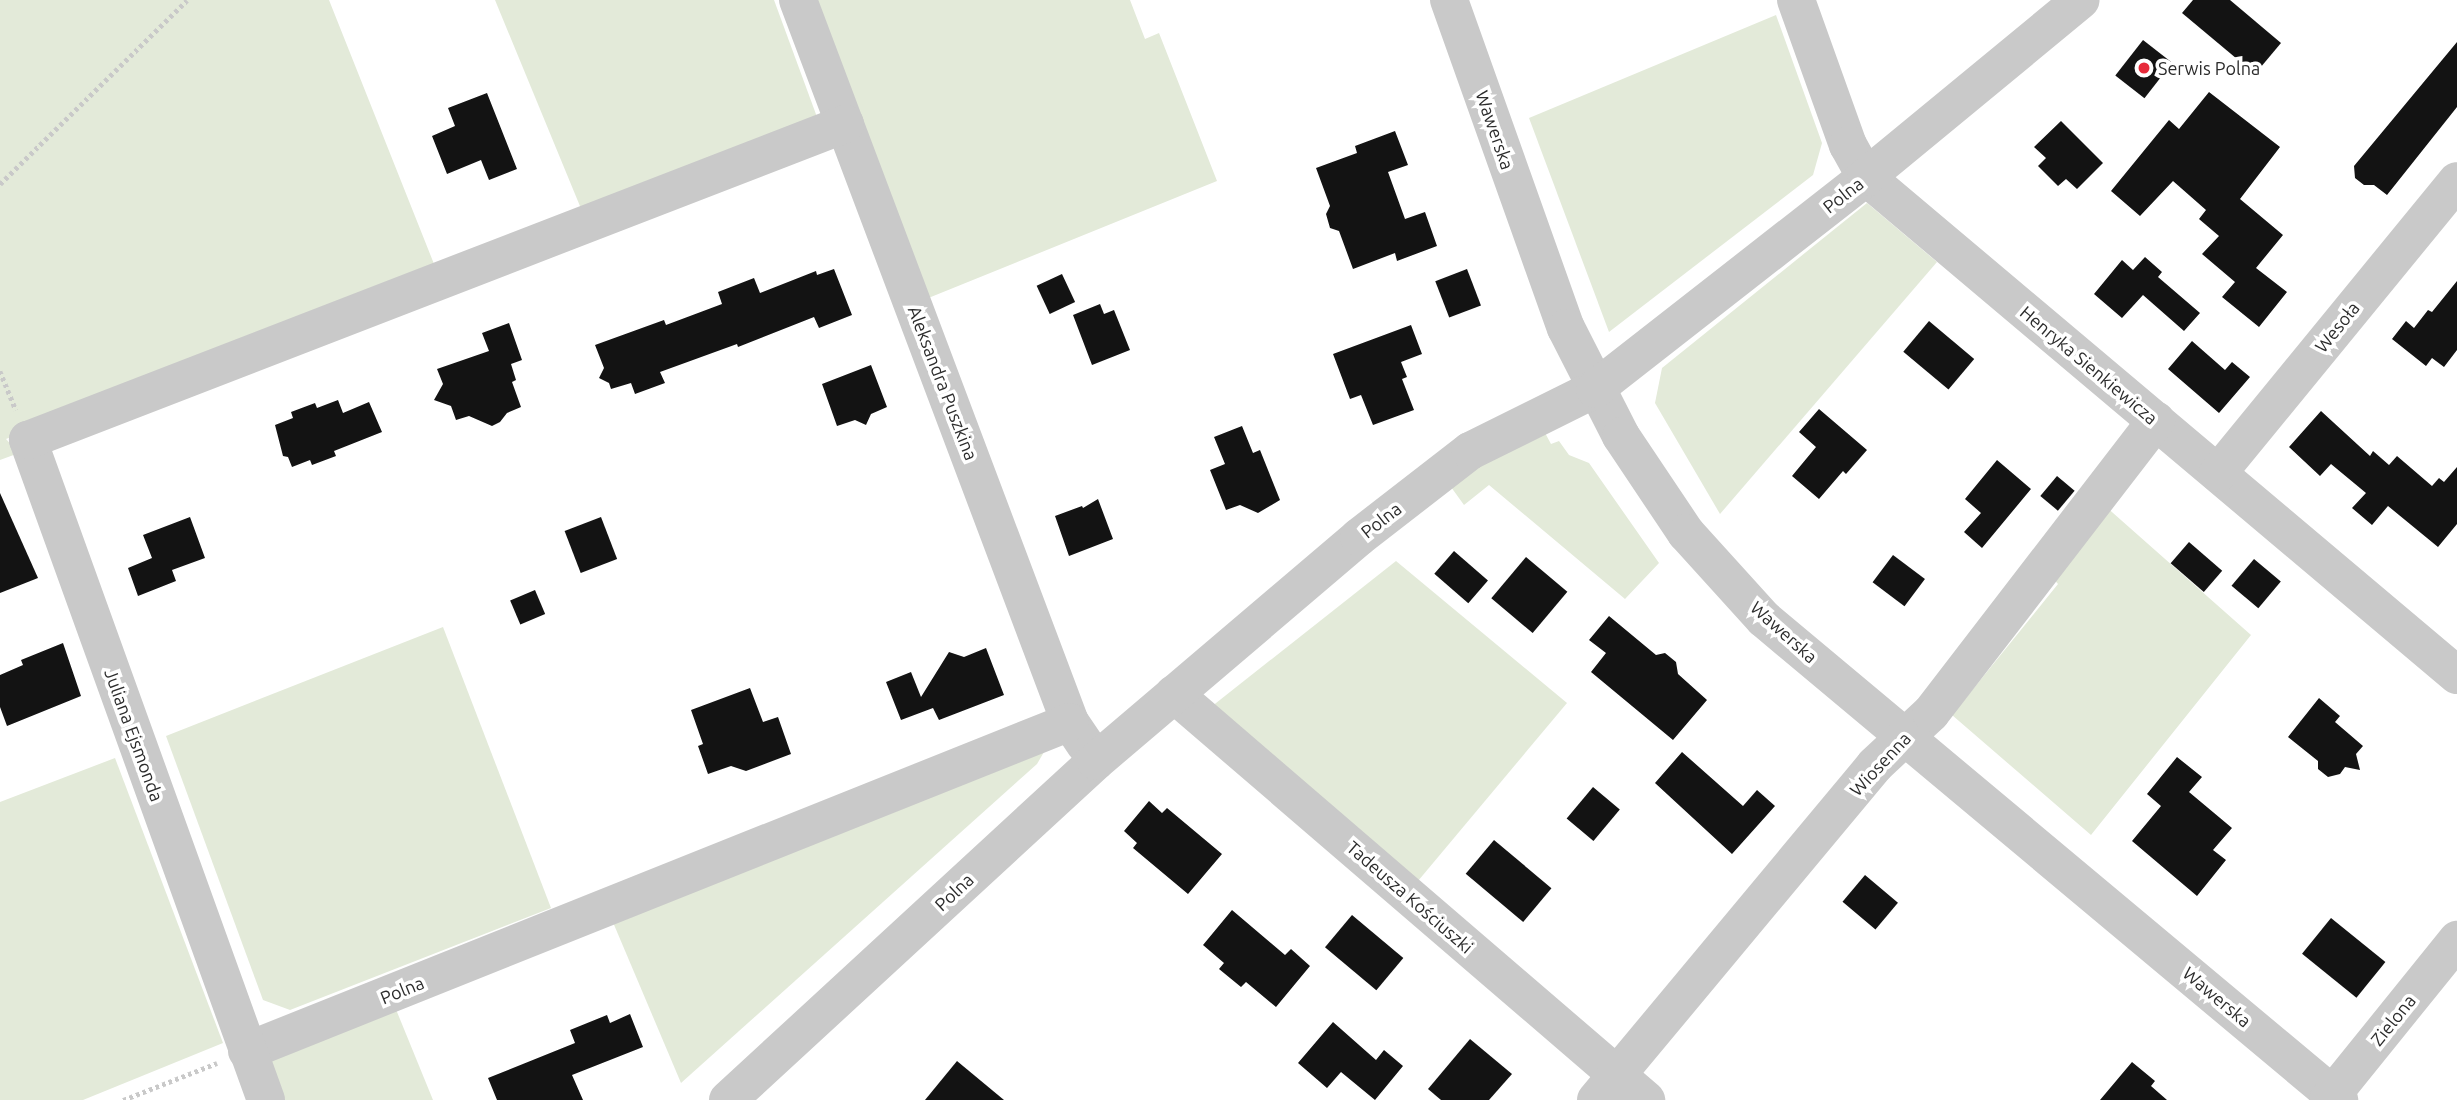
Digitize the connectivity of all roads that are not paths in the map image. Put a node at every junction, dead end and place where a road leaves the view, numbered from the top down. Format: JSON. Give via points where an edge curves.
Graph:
{"nodes":[{"id":1,"x":798,"y":0,"type":"edge"},
{"id":2,"x":1449,"y":0,"type":"edge"},
{"id":3,"x":1796,"y":0,"type":"edge"},
{"id":4,"x":2081,"y":0,"type":"edge"},
{"id":5,"x":845,"y":124,"type":"junction"},
{"id":6,"x":1866,"y":177,"type":"junction"},
{"id":7,"x":2457,"y":181,"type":"edge"},
{"id":8,"x":1594,"y":389,"type":"junction"},
{"id":9,"x":2156,"y":421,"type":"junction"},
{"id":10,"x":2218,"y":473,"type":"junction"},
{"id":11,"x":2457,"y":675,"type":"edge"},
{"id":12,"x":1174,"y":694,"type":"junction"},
{"id":13,"x":1070,"y":722,"type":"junction"},
{"id":14,"x":1906,"y":735,"type":"junction"},
{"id":15,"x":1096,"y":761,"type":"junction"},
{"id":16,"x":2457,"y":940,"type":"edge"},
{"id":17,"x":247,"y":1051,"type":"junction"},
{"id":18,"x":1620,"y":1092,"type":"edge"},
{"id":19,"x":2333,"y":1098,"type":"edge"},
{"id":20,"x":266,"y":1100,"type":"edge"},
{"id":21,"x":728,"y":1100,"type":"edge"}],
"edges":[{"from":1,"to":5,"type":"street","name":"Aleksandra Puszkina"},
{"from":2,"to":8,"type":"street","name":"Wawerska","via":[[1566,328]]},
{"from":3,"to":6,"type":"street","name":"Henryka Sienkiewicza","via":[[1848,145]]},
{"from":4,"to":6,"type":"street","name":"Polna"},
{"from":5,"to":13,"type":"street","name":"Aleksandra Puszkina"},
{"from":5,"to":17,"type":"street","name":"Juliana Ejsmonda","via":[[28,440]]},
{"from":6,"to":8,"type":"street","name":"Polna"},
{"from":6,"to":9,"type":"street","name":"Henryka Sienkiewicza"},
{"from":7,"to":10,"type":"street","name":"Wesoła"},
{"from":8,"to":12,"type":"street","name":"Polna","via":[[1470,451],[1359,537]]},
{"from":8,"to":14,"type":"street","name":"Wawerska","via":[[1693,541],[1764,619]]},
{"from":9,"to":10,"type":"street","name":"Henryka Sienkiewicza"},
{"from":9,"to":14,"type":"street","name":"Wiosenna","via":[[1931,713]]},
{"from":10,"to":11,"type":"street","name":"Henryka Sienkiewicza"},
{"from":12,"to":15,"type":"street","name":"Polna"},
{"from":12,"to":18,"type":"street","name":"Tadeusza Kościuszki"},
{"from":13,"to":15,"type":"street","name":"Aleksandra Puszkina"},
{"from":13,"to":17,"type":"street","name":"Polna"},
{"from":14,"to":18,"type":"street","name":"Wiosenna","via":[[1875,765]]},
{"from":14,"to":19,"type":"street","name":"Wawerska"},
{"from":15,"to":21,"type":"street","name":"Polna"},
{"from":16,"to":19,"type":"street","name":"Zielona"},
{"from":17,"to":20,"type":"street","name":"Juliana Ejsmonda"}]}
